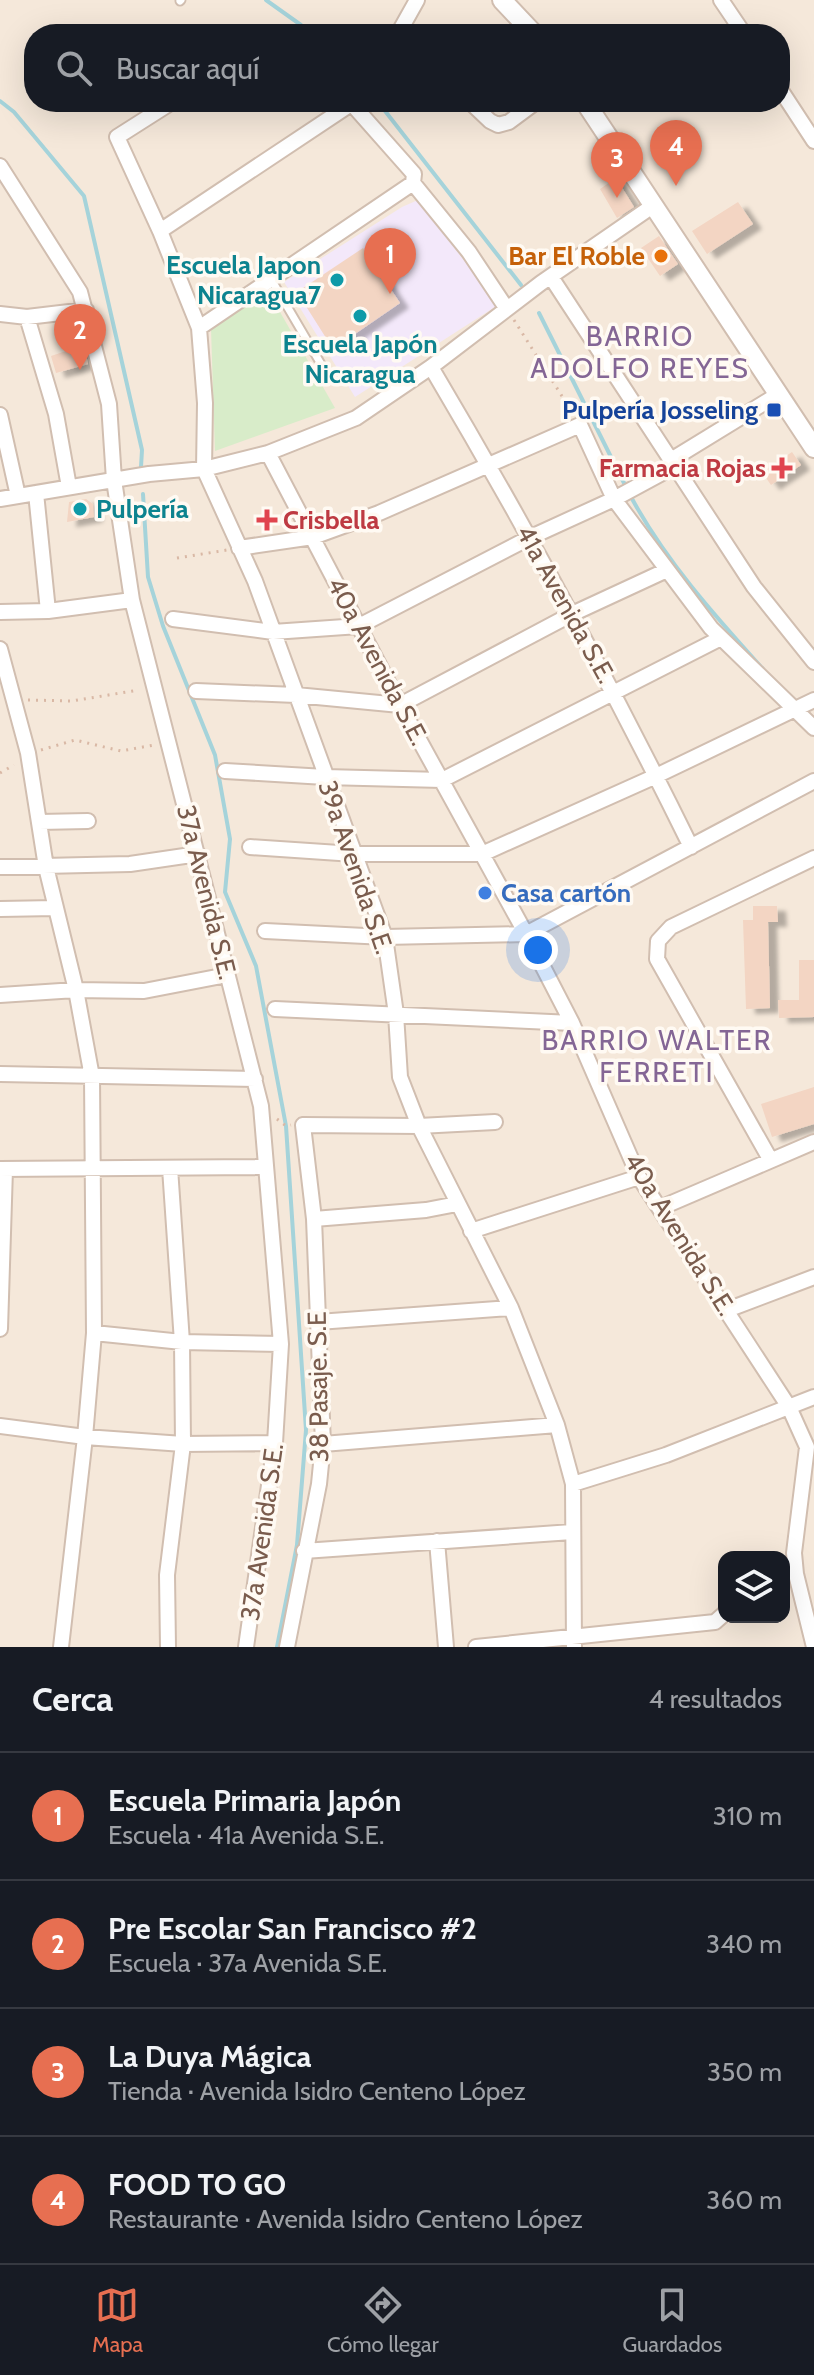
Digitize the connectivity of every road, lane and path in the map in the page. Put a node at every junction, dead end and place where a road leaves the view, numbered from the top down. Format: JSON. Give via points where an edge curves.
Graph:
{"nodes":[{"id":1,"x":417,"y":0,"type":"edge"},
{"id":2,"x":502,"y":0,"type":"edge"},
{"id":3,"x":721,"y":0,"type":"edge"},
{"id":4,"x":404,"y":24,"type":"edge"},
{"id":5,"x":525,"y":24,"type":"edge"},
{"id":6,"x":737,"y":24,"type":"edge"},
{"id":7,"x":790,"y":104,"type":"edge"},
{"id":8,"x":156,"y":112,"type":"edge"},
{"id":9,"x":339,"y":112,"type":"edge"},
{"id":10,"x":361,"y":112,"type":"edge"},
{"id":11,"x":481,"y":112,"type":"edge"},
{"id":12,"x":522,"y":112,"type":"edge"},
{"id":13,"x":592,"y":112,"type":"edge"},
{"id":14,"x":814,"y":141,"type":"edge"},
{"id":15,"x":0,"y":166,"type":"edge"},
{"id":16,"x":413,"y":183,"type":"junction"},
{"id":17,"x":654,"y":205,"type":"junction"},
{"id":18,"x":160,"y":231,"type":"junction"},
{"id":19,"x":551,"y":277,"type":"junction"},
{"id":20,"x":271,"y":279,"type":"junction"},
{"id":21,"x":507,"y":309,"type":"junction"},
{"id":22,"x":86,"y":310,"type":"junction"},
{"id":23,"x":0,"y":314,"type":"edge"},
{"id":24,"x":27,"y":317,"type":"junction"},
{"id":25,"x":199,"y":328,"type":"junction"},
{"id":26,"x":431,"y":367,"type":"junction"},
{"id":27,"x":328,"y":376,"type":"dead end"},
{"id":28,"x":777,"y":395,"type":"junction"},
{"id":29,"x":0,"y":415,"type":"edge"},
{"id":30,"x":580,"y":425,"type":"junction"},
{"id":31,"x":814,"y":448,"type":"edge"},
{"id":32,"x":268,"y":453,"type":"junction"},
{"id":33,"x":673,"y":463,"type":"junction"},
{"id":34,"x":488,"y":464,"type":"junction"},
{"id":35,"x":204,"y":469,"type":"junction"},
{"id":36,"x":114,"y":480,"type":"junction"},
{"id":37,"x":69,"y":487,"type":"junction"},
{"id":38,"x":36,"y":493,"type":"junction"},
{"id":39,"x":18,"y":496,"type":"junction"},
{"id":40,"x":0,"y":499,"type":"edge"},
{"id":41,"x":614,"y":499,"type":"junction"},
{"id":42,"x":313,"y":537,"type":"junction"},
{"id":43,"x":531,"y":537,"type":"junction"},
{"id":44,"x":239,"y":548,"type":"junction"},
{"id":45,"x":177,"y":558,"type":"dead end"},
{"id":46,"x":667,"y":570,"type":"junction"},
{"id":47,"x":132,"y":600,"type":"junction"},
{"id":48,"x":48,"y":611,"type":"junction"},
{"id":49,"x":0,"y":612,"type":"edge"},
{"id":50,"x":572,"y":614,"type":"junction"},
{"id":51,"x":173,"y":619,"type":"dead end"},
{"id":52,"x":359,"y":626,"type":"junction"},
{"id":53,"x":273,"y":632,"type":"junction"},
{"id":54,"x":721,"y":638,"type":"junction"},
{"id":55,"x":0,"y":649,"type":"edge"},
{"id":56,"x":814,"y":662,"type":"edge"},
{"id":57,"x":155,"y":687,"type":"junction"},
{"id":58,"x":196,"y":691,"type":"dead end"},
{"id":59,"x":615,"y":694,"type":"junction"},
{"id":60,"x":296,"y":695,"type":"junction"},
{"id":61,"x":15,"y":700,"type":"junction"},
{"id":62,"x":814,"y":700,"type":"edge"},
{"id":63,"x":400,"y":705,"type":"junction"},
{"id":64,"x":795,"y":711,"type":"junction"},
{"id":65,"x":814,"y":728,"type":"edge"},
{"id":66,"x":170,"y":742,"type":"junction"},
{"id":67,"x":28,"y":753,"type":"junction"},
{"id":68,"x":225,"y":771,"type":"dead end"},
{"id":69,"x":656,"y":776,"type":"junction"},
{"id":70,"x":325,"y":777,"type":"junction"},
{"id":71,"x":442,"y":780,"type":"junction"},
{"id":72,"x":814,"y":781,"type":"edge"},
{"id":73,"x":88,"y":821,"type":"dead end"},
{"id":74,"x":39,"y":822,"type":"junction"},
{"id":75,"x":250,"y":847,"type":"dead end"},
{"id":76,"x":691,"y":847,"type":"junction"},
{"id":77,"x":198,"y":854,"type":"junction"},
{"id":78,"x":354,"y":854,"type":"junction"},
{"id":79,"x":482,"y":854,"type":"junction"},
{"id":80,"x":814,"y":858,"type":"edge"},
{"id":81,"x":0,"y":867,"type":"edge"},
{"id":82,"x":46,"y":867,"type":"junction"},
{"id":83,"x":55,"y":908,"type":"junction"},
{"id":84,"x":0,"y":909,"type":"edge"},
{"id":85,"x":265,"y":931,"type":"dead end"},
{"id":86,"x":526,"y":934,"type":"junction"},
{"id":87,"x":385,"y":937,"type":"junction"},
{"id":88,"x":227,"y":975,"type":"junction"},
{"id":89,"x":76,"y":990,"type":"junction"},
{"id":90,"x":0,"y":995,"type":"edge"},
{"id":91,"x":275,"y":1009,"type":"dead end"},
{"id":92,"x":396,"y":1014,"type":"junction"},
{"id":93,"x":572,"y":1023,"type":"junction"},
{"id":94,"x":0,"y":1074,"type":"edge"},
{"id":95,"x":92,"y":1077,"type":"junction"},
{"id":96,"x":255,"y":1079,"type":"junction"},
{"id":97,"x":261,"y":1106,"type":"junction"},
{"id":98,"x":495,"y":1122,"type":"dead end"},
{"id":99,"x":303,"y":1125,"type":"junction"},
{"id":100,"x":419,"y":1126,"type":"junction"},
{"id":101,"x":814,"y":1142,"type":"edge"},
{"id":102,"x":770,"y":1159,"type":"junction"},
{"id":103,"x":92,"y":1167,"type":"junction"},
{"id":104,"x":266,"y":1167,"type":"junction"},
{"id":105,"x":170,"y":1168,"type":"junction"},
{"id":106,"x":2,"y":1169,"type":"edge"},
{"id":107,"x":639,"y":1177,"type":"junction"},
{"id":108,"x":457,"y":1204,"type":"junction"},
{"id":109,"x":660,"y":1208,"type":"junction"},
{"id":110,"x":314,"y":1219,"type":"junction"},
{"id":111,"x":471,"y":1231,"type":"junction"},
{"id":112,"x":814,"y":1277,"type":"edge"},
{"id":113,"x":511,"y":1308,"type":"junction"},
{"id":114,"x":727,"y":1310,"type":"junction"},
{"id":115,"x":318,"y":1322,"type":"junction"},
{"id":116,"x":0,"y":1329,"type":"edge"},
{"id":117,"x":94,"y":1333,"type":"junction"},
{"id":118,"x":182,"y":1342,"type":"junction"},
{"id":119,"x":281,"y":1344,"type":"junction"},
{"id":120,"x":814,"y":1397,"type":"edge"},
{"id":121,"x":789,"y":1407,"type":"junction"},
{"id":122,"x":557,"y":1425,"type":"junction"},
{"id":123,"x":0,"y":1426,"type":"edge"},
{"id":124,"x":85,"y":1437,"type":"junction"},
{"id":125,"x":275,"y":1443,"type":"junction"},
{"id":126,"x":183,"y":1444,"type":"junction"},
{"id":127,"x":323,"y":1444,"type":"junction"},
{"id":128,"x":573,"y":1484,"type":"junction"},
{"id":129,"x":572,"y":1532,"type":"junction"},
{"id":130,"x":437,"y":1541,"type":"junction"},
{"id":131,"x":304,"y":1551,"type":"junction"},
{"id":132,"x":790,"y":1551,"type":"edge"},
{"id":133,"x":790,"y":1559,"type":"edge"},
{"id":134,"x":718,"y":1619,"type":"edge"},
{"id":135,"x":574,"y":1642,"type":"edge"},
{"id":136,"x":61,"y":1647,"type":"edge"},
{"id":137,"x":168,"y":1647,"type":"edge"},
{"id":138,"x":246,"y":1647,"type":"edge"},
{"id":139,"x":287,"y":1647,"type":"edge"},
{"id":140,"x":446,"y":1647,"type":"edge"},
{"id":141,"x":476,"y":1647,"type":"edge"},
{"id":142,"x":814,"y":1647,"type":"edge"}],
"edges":[{"from":1,"to":4,"type":"street"},
{"from":2,"to":5,"type":"street"},
{"from":3,"to":6,"type":"street"},
{"from":7,"to":14,"type":"street"},
{"from":8,"to":18,"type":"street","name":"39a Avenida S.E.","via":[[117,137]]},
{"from":9,"to":18,"type":"street"},
{"from":10,"to":16,"type":"street","via":[[414,174]]},
{"from":11,"to":12,"type":"street","via":[[498,125]]},
{"from":13,"to":17,"type":"street"},
{"from":15,"to":22,"type":"street","name":"37a Avenida S.E.","via":[[80,292]]},
{"from":16,"to":20,"type":"street"},
{"from":16,"to":21,"type":"street"},
{"from":17,"to":19,"type":"street"},
{"from":17,"to":28,"type":"street"},
{"from":18,"to":25,"type":"street","name":"39a Avenida S.E."},
{"from":19,"to":21,"type":"street"},
{"from":19,"to":33,"type":"street"},
{"from":20,"to":25,"type":"street"},
{"from":20,"to":27,"type":"lane"},
{"from":21,"to":26,"type":"street"},
{"from":21,"to":30,"type":"path"},
{"from":22,"to":24,"type":"street"},
{"from":22,"to":36,"type":"street","name":"37a Avenida S.E.","via":[[109,404]]},
{"from":23,"to":24,"type":"street"},
{"from":24,"to":37,"type":"street","via":[[56,414]]},
{"from":25,"to":35,"type":"street","name":"39a Avenida S.E."},
{"from":26,"to":32,"type":"street","via":[[356,418]]},
{"from":26,"to":34,"type":"street","name":"41a Avenida S.E."},
{"from":28,"to":31,"type":"street"},
{"from":28,"to":33,"type":"street"},
{"from":29,"to":39,"type":"street"},
{"from":30,"to":34,"type":"street"},
{"from":30,"to":41,"type":"street"},
{"from":32,"to":35,"type":"street"},
{"from":32,"to":42,"type":"street","name":"40a Avenida S.E."},
{"from":33,"to":41,"type":"street"},
{"from":33,"to":56,"type":"street","via":[[754,587]]},
{"from":34,"to":42,"type":"street"},
{"from":34,"to":43,"type":"street","name":"41a Avenida S.E."},
{"from":35,"to":36,"type":"street"},
{"from":35,"to":44,"type":"street","name":"39a Avenida S.E."},
{"from":36,"to":37,"type":"street"},
{"from":36,"to":47,"type":"street","name":"37a Avenida S.E."},
{"from":37,"to":38,"type":"street"},
{"from":38,"to":39,"type":"street"},
{"from":38,"to":48,"type":"street"},
{"from":39,"to":40,"type":"street"},
{"from":41,"to":43,"type":"street"},
{"from":41,"to":46,"type":"street"},
{"from":42,"to":44,"type":"street"},
{"from":42,"to":52,"type":"street","name":"40a Avenida S.E."},
{"from":43,"to":50,"type":"street","name":"41a Avenida S.E."},
{"from":43,"to":52,"type":"street"},
{"from":44,"to":45,"type":"path"},
{"from":44,"to":53,"type":"street","name":"39a Avenida S.E."},
{"from":46,"to":50,"type":"street"},
{"from":46,"to":54,"type":"street"},
{"from":47,"to":48,"type":"street"},
{"from":47,"to":57,"type":"street","name":"37a Avenida S.E."},
{"from":48,"to":49,"type":"street"},
{"from":50,"to":59,"type":"street","name":"41a Avenida S.E."},
{"from":50,"to":63,"type":"street"},
{"from":51,"to":53,"type":"street"},
{"from":52,"to":53,"type":"street"},
{"from":52,"to":63,"type":"street","name":"40a Avenida S.E."},
{"from":53,"to":60,"type":"street","name":"39a Avenida S.E."},
{"from":54,"to":59,"type":"street"},
{"from":54,"to":64,"type":"street"},
{"from":55,"to":61,"type":"street"},
{"from":57,"to":61,"type":"path","via":[[72,701]]},
{"from":57,"to":66,"type":"street","name":"37a Avenida S.E."},
{"from":58,"to":60,"type":"street"},
{"from":59,"to":69,"type":"street","name":"41a Avenida S.E."},
{"from":59,"to":71,"type":"street"},
{"from":60,"to":63,"type":"street"},
{"from":60,"to":70,"type":"street","name":"39a Avenida S.E."},
{"from":61,"to":67,"type":"street"},
{"from":62,"to":64,"type":"street"},
{"from":63,"to":71,"type":"street","name":"40a Avenida S.E."},
{"from":64,"to":65,"type":"street"},
{"from":64,"to":69,"type":"street"},
{"from":66,"to":67,"type":"path","via":[[121,751],[75,740]]},
{"from":66,"to":77,"type":"street","name":"37a Avenida S.E."},
{"from":67,"to":74,"type":"street"},
{"from":68,"to":70,"type":"street"},
{"from":69,"to":76,"type":"street","name":"41a Avenida S.E."},
{"from":69,"to":79,"type":"street"},
{"from":70,"to":71,"type":"street"},
{"from":70,"to":78,"type":"street","name":"39a Avenida S.E."},
{"from":71,"to":79,"type":"street","name":"40a Avenida S.E."},
{"from":72,"to":76,"type":"street"},
{"from":73,"to":74,"type":"street"},
{"from":74,"to":82,"type":"street"},
{"from":75,"to":78,"type":"street"},
{"from":76,"to":86,"type":"street"},
{"from":77,"to":82,"type":"street","via":[[130,864]]},
{"from":77,"to":88,"type":"street","name":"37a Avenida S.E."},
{"from":78,"to":79,"type":"street"},
{"from":78,"to":87,"type":"street","name":"39a Avenida S.E."},
{"from":79,"to":86,"type":"street","name":"40a Avenida S.E."},
{"from":80,"to":102,"type":"street","via":[[671,927],[658,941],[657,959]]},
{"from":81,"to":82,"type":"street"},
{"from":82,"to":83,"type":"street"},
{"from":83,"to":84,"type":"street"},
{"from":83,"to":89,"type":"street"},
{"from":85,"to":87,"type":"street"},
{"from":86,"to":87,"type":"street"},
{"from":86,"to":93,"type":"street","name":"40a Avenida S.E."},
{"from":87,"to":92,"type":"street","name":"39a Avenida S.E."},
{"from":88,"to":89,"type":"street","via":[[144,991]]},
{"from":88,"to":96,"type":"street","name":"37a Avenida S.E."},
{"from":89,"to":90,"type":"street"},
{"from":89,"to":95,"type":"street"},
{"from":91,"to":92,"type":"street"},
{"from":92,"to":93,"type":"street"},
{"from":92,"to":100,"type":"street","name":"39a Avenida S.E.","via":[[400,1077]]},
{"from":93,"to":107,"type":"street","name":"40a Avenida S.E."},
{"from":94,"to":95,"type":"street"},
{"from":95,"to":96,"type":"street"},
{"from":95,"to":103,"type":"street"},
{"from":96,"to":97,"type":"street","name":"37a Avenida S.E."},
{"from":97,"to":99,"type":"path","via":[[286,1126]]},
{"from":97,"to":104,"type":"street","name":"37a Avenida S.E."},
{"from":98,"to":100,"type":"street"},
{"from":99,"to":100,"type":"street"},
{"from":99,"to":110,"type":"street","name":"38 Pasaje. S.E"},
{"from":100,"to":108,"type":"street","name":"39a Avenida S.E."},
{"from":101,"to":102,"type":"street"},
{"from":102,"to":109,"type":"street"},
{"from":103,"to":105,"type":"street"},
{"from":103,"to":106,"type":"street"},
{"from":103,"to":117,"type":"street"},
{"from":104,"to":105,"type":"street"},
{"from":104,"to":119,"type":"street","name":"37a Avenida S.E."},
{"from":105,"to":118,"type":"street"},
{"from":106,"to":116,"type":"street"},
{"from":107,"to":109,"type":"street","name":"40a Avenida S.E."},
{"from":107,"to":111,"type":"street"},
{"from":108,"to":110,"type":"street"},
{"from":108,"to":111,"type":"street","name":"39a Avenida S.E."},
{"from":109,"to":114,"type":"street","name":"40a Avenida S.E."},
{"from":110,"to":115,"type":"street","name":"38 Pasaje. S.E"},
{"from":111,"to":113,"type":"street","name":"39a Avenida S.E."},
{"from":112,"to":114,"type":"street"},
{"from":113,"to":115,"type":"street"},
{"from":113,"to":122,"type":"street","name":"39a Avenida S.E."},
{"from":114,"to":121,"type":"street","name":"40a Avenida S.E."},
{"from":115,"to":127,"type":"street","name":"38 Pasaje. S.E"},
{"from":117,"to":118,"type":"street"},
{"from":117,"to":124,"type":"street"},
{"from":118,"to":119,"type":"street"},
{"from":118,"to":126,"type":"street"},
{"from":119,"to":125,"type":"street","name":"37a Avenida S.E."},
{"from":120,"to":121,"type":"street"},
{"from":121,"to":128,"type":"street"},
{"from":121,"to":132,"type":"street","name":"40a Avenida S.E.","via":[[807,1447]]},
{"from":122,"to":127,"type":"street"},
{"from":122,"to":128,"type":"street","name":"39a Avenida S.E."},
{"from":123,"to":124,"type":"street"},
{"from":124,"to":126,"type":"street"},
{"from":124,"to":136,"type":"street"},
{"from":125,"to":126,"type":"street"},
{"from":125,"to":138,"type":"street","name":"37a Avenida S.E."},
{"from":126,"to":137,"type":"street","via":[[167,1575]]},
{"from":127,"to":131,"type":"street","name":"38 Pasaje. S.E"},
{"from":128,"to":129,"type":"street","name":"39a Avenida S.E."},
{"from":129,"to":130,"type":"street"},
{"from":129,"to":135,"type":"street","name":"39a Avenida S.E."},
{"from":130,"to":131,"type":"street"},
{"from":130,"to":140,"type":"street"},
{"from":131,"to":139,"type":"street","name":"38 Pasaje. S.E"},
{"from":133,"to":142,"type":"street","name":"40a Avenida S.E."},
{"from":134,"to":135,"type":"street"},
{"from":135,"to":141,"type":"street"}]}
